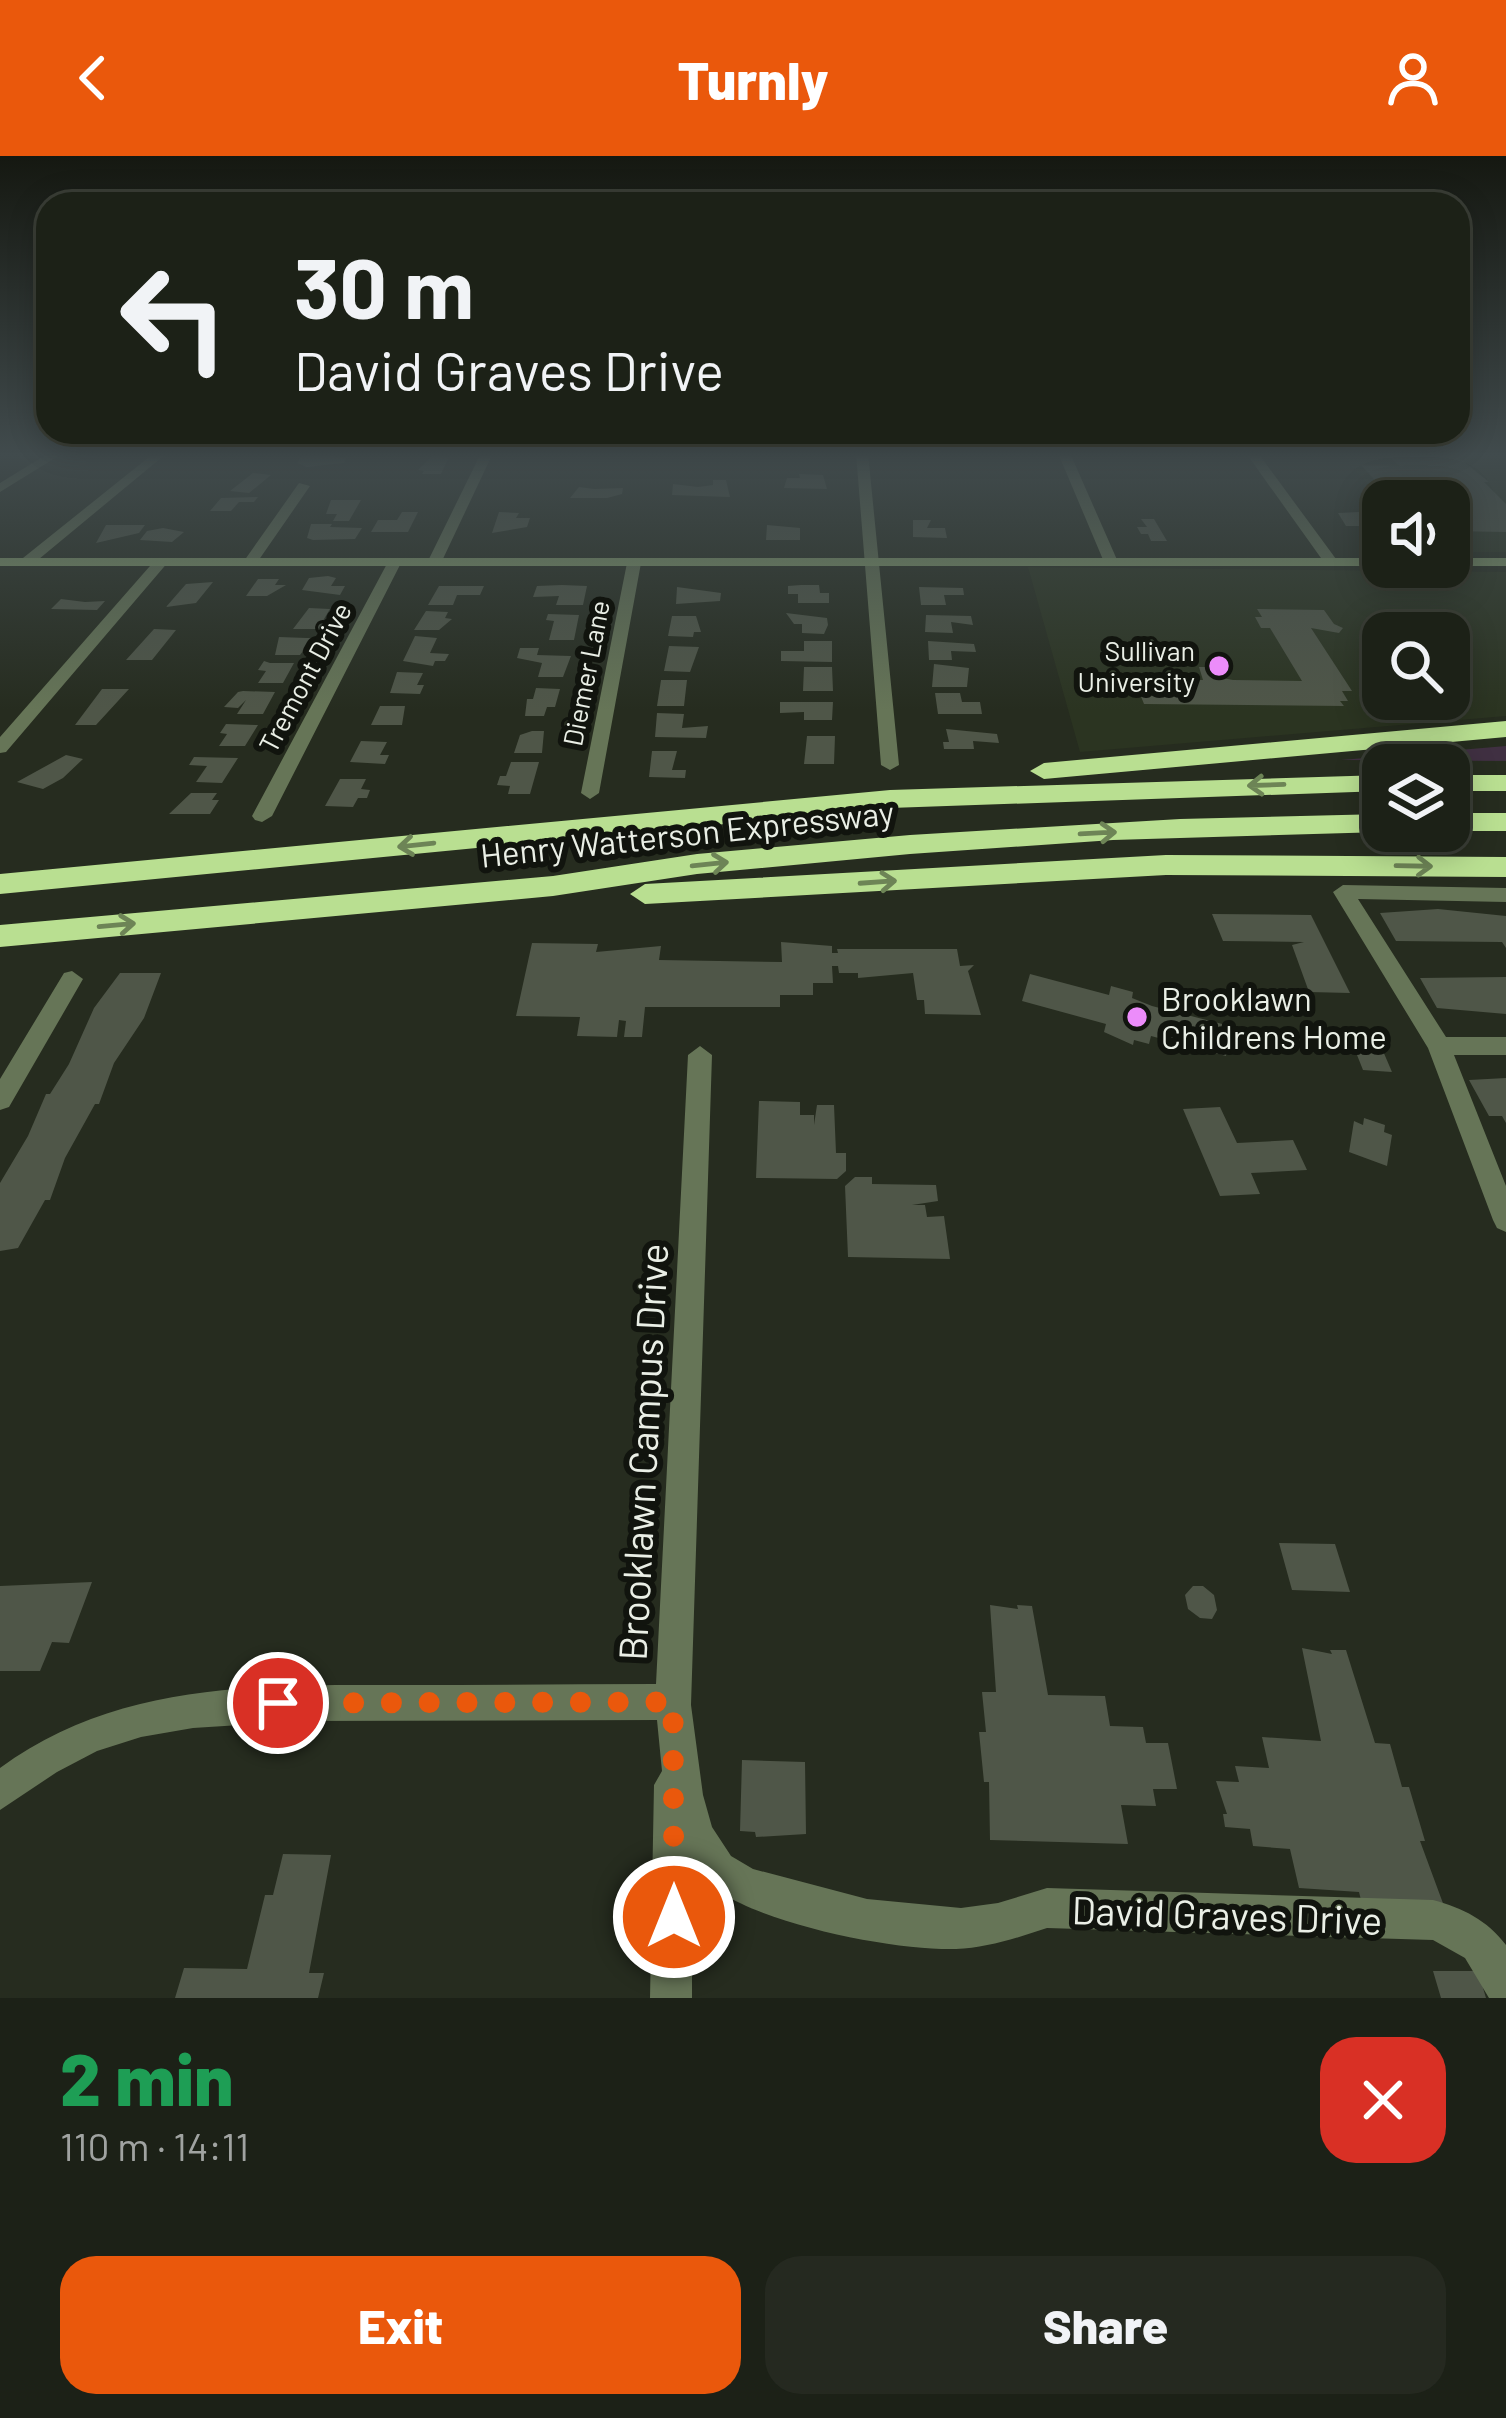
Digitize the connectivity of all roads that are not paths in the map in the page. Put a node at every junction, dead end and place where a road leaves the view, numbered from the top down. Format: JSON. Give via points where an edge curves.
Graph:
{"nodes":[{"id":1,"x":56,"y":539,"type":"edge"},
{"id":2,"x":266,"y":539,"type":"edge"},
{"id":3,"x":446,"y":539,"type":"edge"},
{"id":4,"x":870,"y":539,"type":"edge"},
{"id":5,"x":1101,"y":539,"type":"edge"},
{"id":6,"x":1314,"y":539,"type":"edge"},
{"id":7,"x":162,"y":561,"type":"junction"},
{"id":8,"x":250,"y":561,"type":"junction"},
{"id":9,"x":0,"y":562,"type":"edge"},
{"id":10,"x":28,"y":562,"type":"junction"},
{"id":11,"x":872,"y":562,"type":"junction"},
{"id":12,"x":1111,"y":562,"type":"junction"},
{"id":13,"x":1331,"y":562,"type":"junction"},
{"id":14,"x":1362,"y":562,"type":"edge"},
{"id":15,"x":1470,"y":562,"type":"edge"},
{"id":16,"x":1506,"y":562,"type":"edge"},
{"id":17,"x":394,"y":563,"type":"junction"},
{"id":18,"x":434,"y":563,"type":"junction"},
{"id":19,"x":634,"y":563,"type":"junction"},
{"id":20,"x":1506,"y":729,"type":"edge"},
{"id":21,"x":0,"y":748,"type":"edge"},
{"id":22,"x":890,"y":765,"type":"dead end"},
{"id":23,"x":1470,"y":783,"type":"edge"},
{"id":24,"x":1506,"y":783,"type":"edge"},
{"id":25,"x":1362,"y":785,"type":"edge"},
{"id":26,"x":590,"y":793,"type":"dead end"},
{"id":27,"x":890,"y":799,"type":"junction"},
{"id":28,"x":262,"y":816,"type":"dead end"},
{"id":29,"x":1470,"y":822,"type":"edge"},
{"id":30,"x":1506,"y":822,"type":"edge"},
{"id":31,"x":1362,"y":824,"type":"edge"},
{"id":32,"x":1506,"y":867,"type":"edge"},
{"id":33,"x":0,"y":884,"type":"edge"},
{"id":34,"x":553,"y":886,"type":"junction"},
{"id":35,"x":1506,"y":895,"type":"edge"},
{"id":36,"x":0,"y":936,"type":"edge"},
{"id":37,"x":72,"y":979,"type":"dead end"},
{"id":38,"x":1439,"y":1046,"type":"junction"},
{"id":39,"x":1506,"y":1046,"type":"edge"},
{"id":40,"x":700,"y":1055,"type":"dead end"},
{"id":41,"x":0,"y":1100,"type":"edge"},
{"id":42,"x":1506,"y":1220,"type":"edge"},
{"id":43,"x":673,"y":1702,"type":"junction"},
{"id":44,"x":0,"y":1790,"type":"edge"},
{"id":45,"x":1506,"y":1988,"type":"edge"},
{"id":46,"x":671,"y":1998,"type":"edge"}],
"edges":[{"from":1,"to":10,"type":"street"},
{"from":2,"to":8,"type":"street"},
{"from":3,"to":18,"type":"street"},
{"from":4,"to":11,"type":"street"},
{"from":5,"to":12,"type":"street"},
{"from":6,"to":13,"type":"street"},
{"from":7,"to":8,"type":"main road"},
{"from":7,"to":10,"type":"main road"},
{"from":7,"to":21,"type":"street"},
{"from":8,"to":17,"type":"main road"},
{"from":9,"to":10,"type":"main road"},
{"from":11,"to":12,"type":"main road"},
{"from":11,"to":19,"type":"main road"},
{"from":11,"to":22,"type":"street"},
{"from":12,"to":13,"type":"main road"},
{"from":13,"to":14,"type":"main road"},
{"from":15,"to":16,"type":"main road"},
{"from":17,"to":18,"type":"main road"},
{"from":17,"to":28,"type":"street","name":"Tremont Drive"},
{"from":18,"to":19,"type":"main road"},
{"from":19,"to":26,"type":"street","name":"Diemer Lane"},
{"from":20,"to":27,"type":"highway","via":[[974,777]]},
{"from":23,"to":24,"type":"highway"},
{"from":25,"to":27,"type":"highway","name":"Henry Watterson Expressway","one_way":true},
{"from":27,"to":33,"type":"highway","name":"Henry Watterson Expressway","one_way":true},
{"from":29,"to":30,"type":"highway"},
{"from":34,"to":31,"type":"highway","name":"Henry Watterson Expressway","one_way":true,"via":[[988,838]]},
{"from":34,"to":32,"type":"highway","one_way":true,"via":[[594,897],[1166,866]]},
{"from":36,"to":34,"type":"highway","name":"Henry Watterson Expressway","one_way":true},
{"from":35,"to":38,"type":"street","via":[[1343,892]]},
{"from":37,"to":41,"type":"street"},
{"from":38,"to":39,"type":"street"},
{"from":38,"to":42,"type":"street"},
{"from":40,"to":43,"type":"street","name":"Brooklawn Campus Drive"},
{"from":43,"to":44,"type":"street","via":[[234,1703],[97,1731],[62,1745]]},
{"from":43,"to":45,"type":"street","name":"David Graves Drive","via":[[701,1848],[723,1874],[754,1887],[866,1921],[946,1930],[1047,1908],[1433,1920],[1476,1938]]},
{"from":43,"to":46,"type":"street","name":"Brooklawn Campus Drive"}]}
